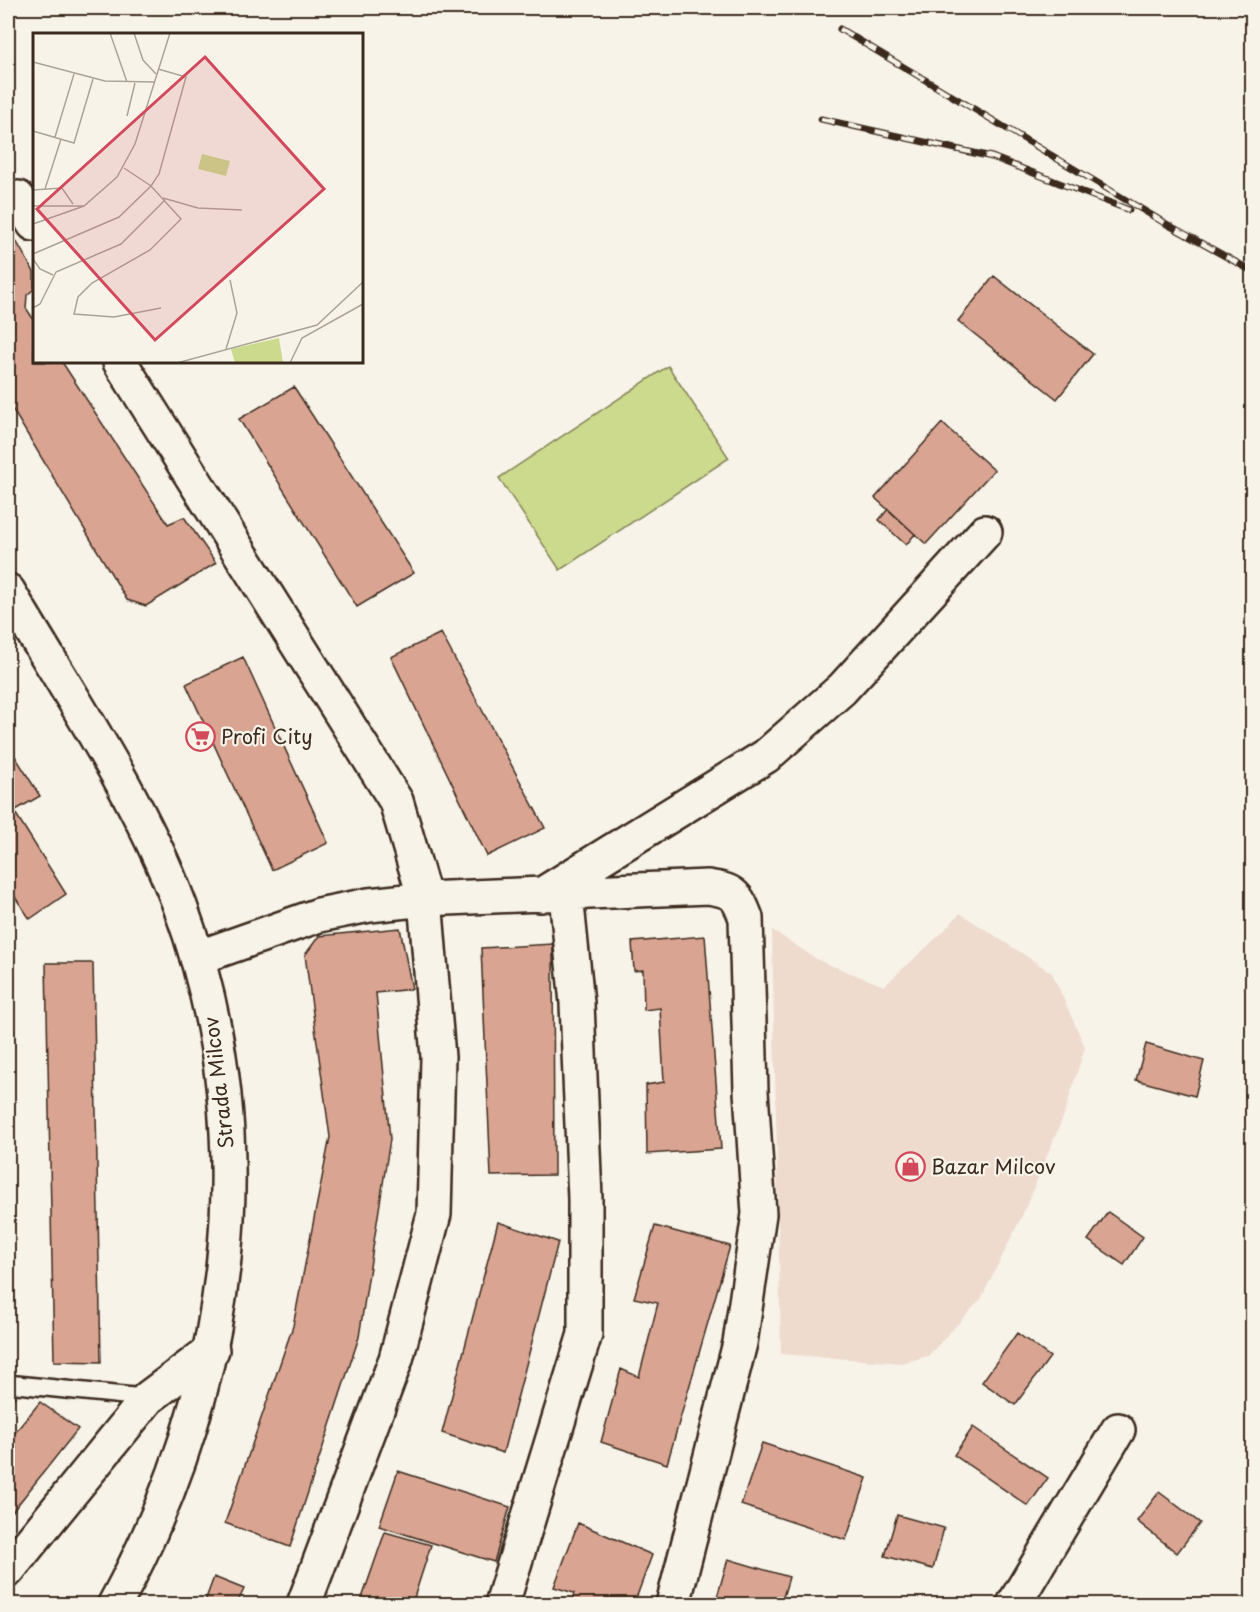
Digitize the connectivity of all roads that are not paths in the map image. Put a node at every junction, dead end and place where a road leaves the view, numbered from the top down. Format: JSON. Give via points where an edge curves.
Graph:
{"nodes":[{"id":1,"x":8,"y":205,"type":"edge"},
{"id":2,"x":33,"y":222,"type":"edge"},
{"id":3,"x":121,"y":363,"type":"edge"},
{"id":4,"x":986,"y":532,"type":"dead end"},
{"id":5,"x":8,"y":591,"type":"edge"},
{"id":6,"x":553,"y":895,"type":"junction"},
{"id":7,"x":425,"y":899,"type":"junction"},
{"id":8,"x":197,"y":958,"type":"junction"},
{"id":9,"x":212,"y":1350,"type":"junction"},
{"id":10,"x":8,"y":1390,"type":"edge"},
{"id":11,"x":148,"y":1398,"type":"junction"},
{"id":12,"x":1118,"y":1430,"type":"dead end"},
{"id":13,"x":8,"y":1570,"type":"edge"},
{"id":14,"x":115,"y":1605,"type":"edge"},
{"id":15,"x":304,"y":1605,"type":"edge"},
{"id":16,"x":502,"y":1605,"type":"edge"},
{"id":17,"x":673,"y":1605,"type":"edge"},
{"id":18,"x":1014,"y":1605,"type":"edge"}],
"edges":[{"from":1,"to":2,"type":"street","via":[[18,198]]},
{"from":3,"to":7,"type":"street","via":[[396,801]]},
{"from":4,"to":6,"type":"street","via":[[842,689],[766,756]]},
{"from":5,"to":8,"type":"street","name":"Strada Milcov","via":[[126,789],[179,904]]},
{"from":6,"to":7,"type":"street"},
{"from":6,"to":16,"type":"street","via":[[577,1004],[585,1199],[585,1334]]},
{"from":6,"to":17,"type":"street","via":[[708,887],[728,890],[739,900],[746,918],[750,1091],[759,1214],[740,1343]]},
{"from":7,"to":8,"type":"street","via":[[319,915]]},
{"from":7,"to":15,"type":"street","via":[[438,1057],[434,1214],[396,1359]]},
{"from":8,"to":9,"type":"street","name":"Strada Milcov","via":[[216,1036],[227,1127],[222,1277]]},
{"from":9,"to":11,"type":"street"},
{"from":9,"to":14,"type":"street","name":"Strada Milcov","via":[[171,1486],[146,1548]]},
{"from":10,"to":11,"type":"lane","via":[[12,1384]]},
{"from":11,"to":13,"type":"street"},
{"from":12,"to":18,"type":"street"}]}
